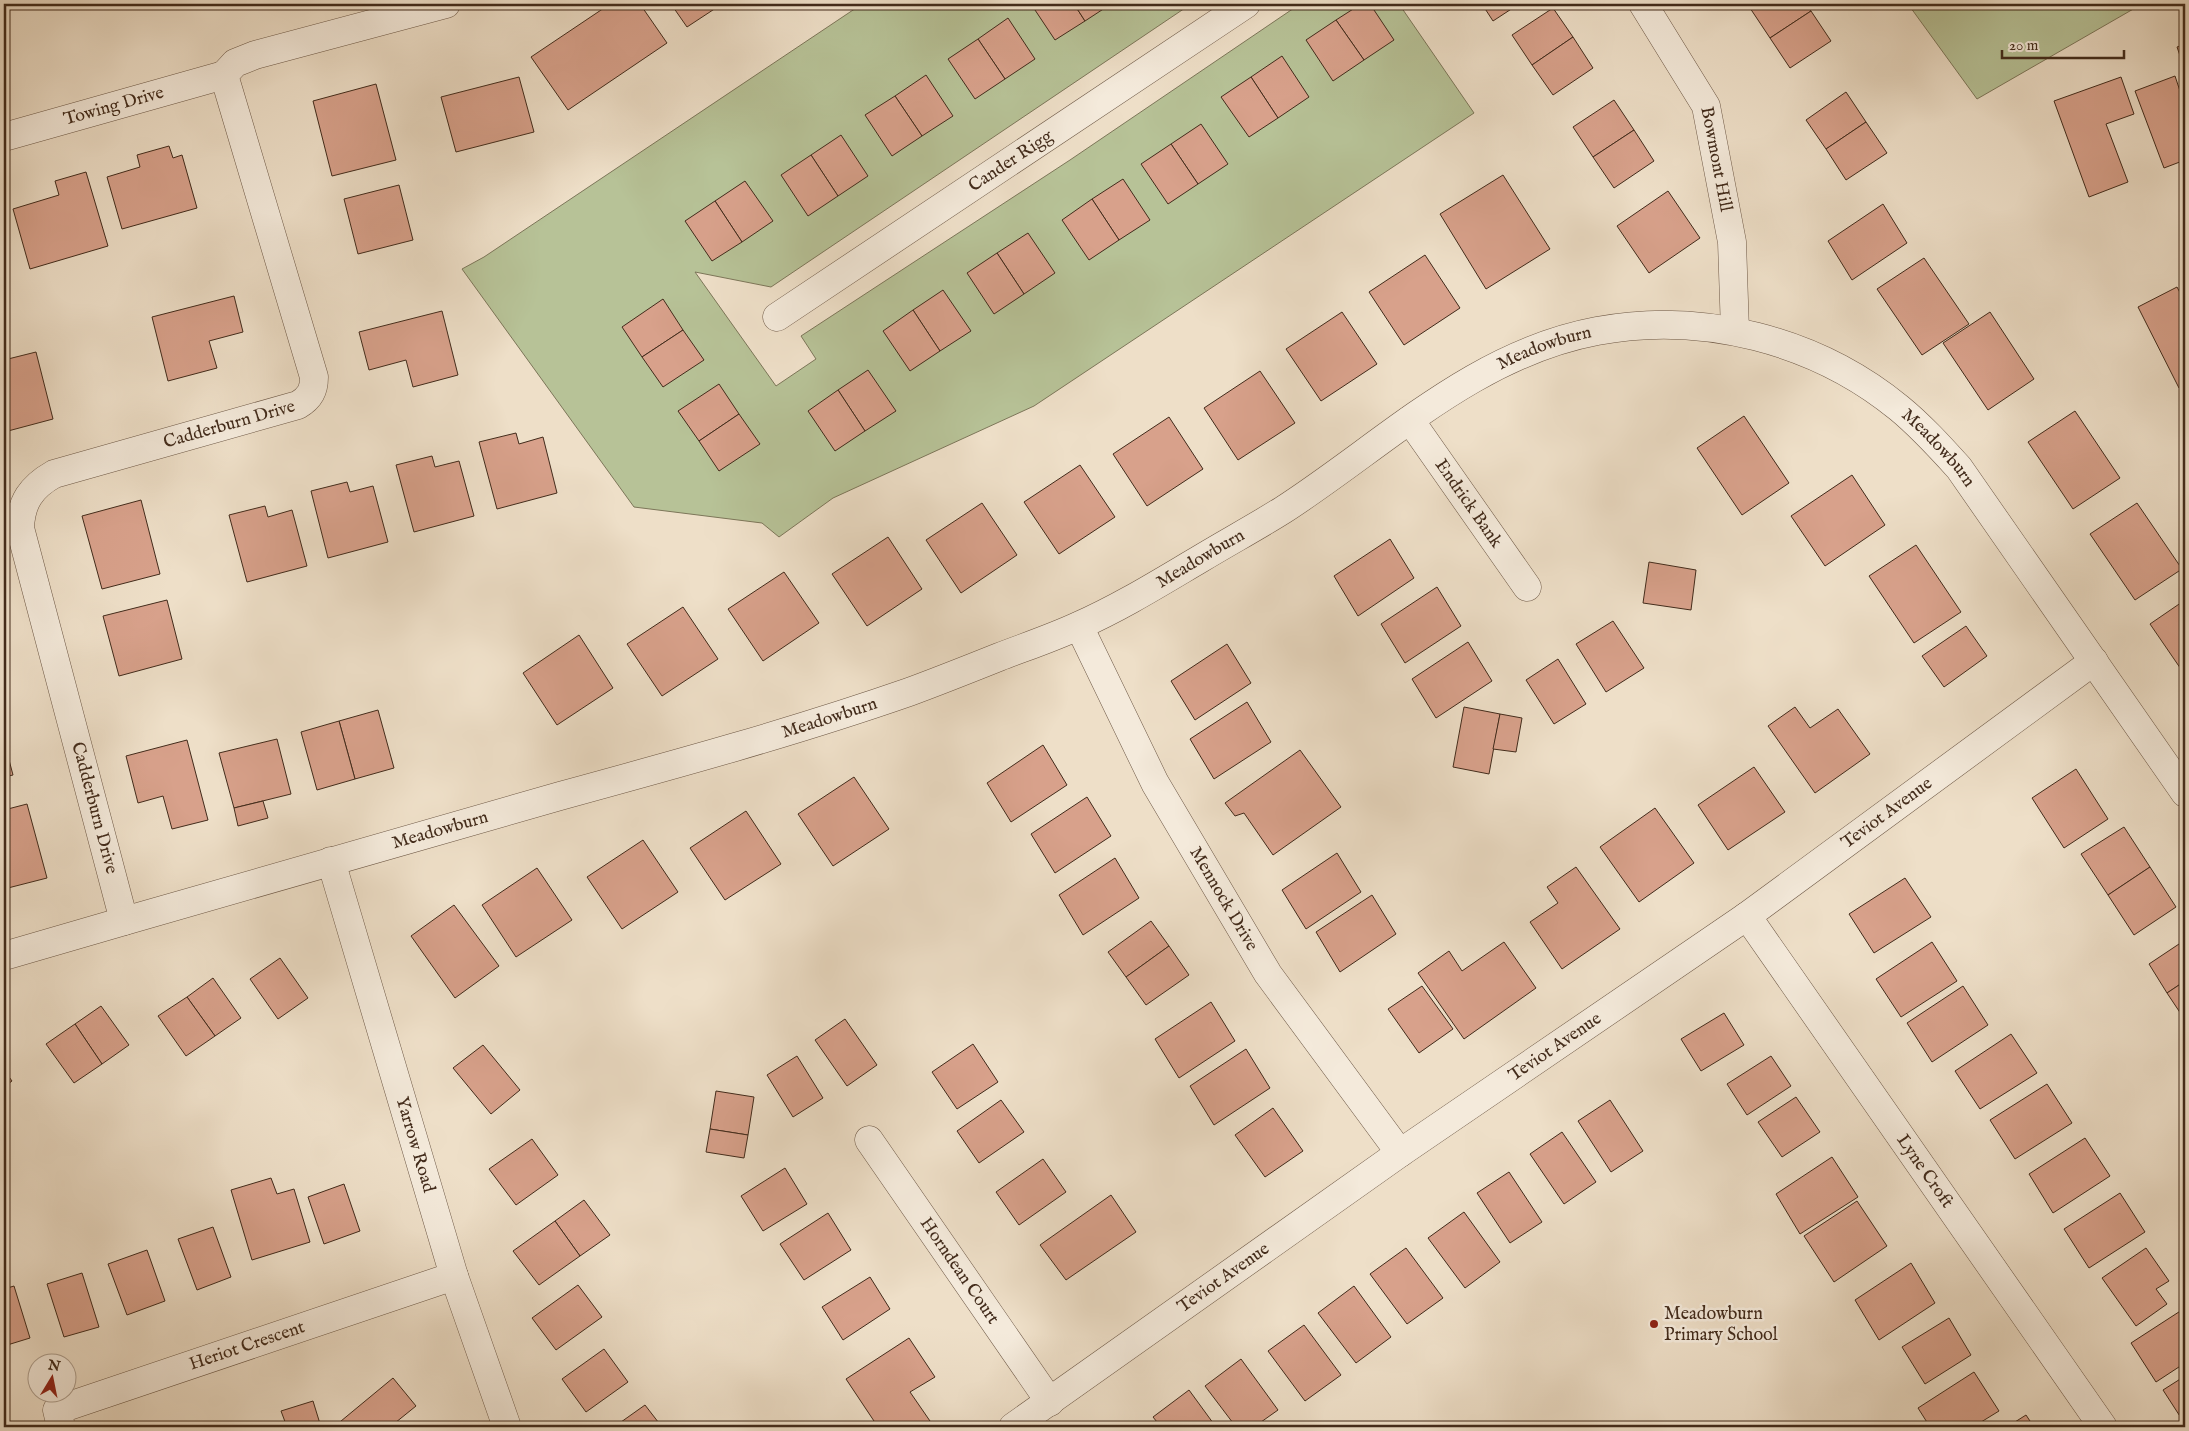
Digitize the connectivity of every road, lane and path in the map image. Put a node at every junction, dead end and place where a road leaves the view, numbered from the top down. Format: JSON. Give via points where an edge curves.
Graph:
{"nodes":[{"id":1,"x":446,"y":4,"type":"edge"},
{"id":2,"x":1246,"y":4,"type":"edge"},
{"id":3,"x":1643,"y":4,"type":"edge"},
{"id":4,"x":224,"y":75,"type":"junction"},
{"id":5,"x":4,"y":136,"type":"edge"},
{"id":6,"x":777,"y":317,"type":"dead end"},
{"id":7,"x":1735,"y":331,"type":"junction"},
{"id":8,"x":1410,"y":420,"type":"junction"},
{"id":9,"x":1527,"y":587,"type":"dead end"},
{"id":10,"x":1079,"y":626,"type":"junction"},
{"id":11,"x":2094,"y":661,"type":"junction"},
{"id":12,"x":2185,"y":793,"type":"edge"},
{"id":13,"x":331,"y":861,"type":"junction"},
{"id":14,"x":1747,"y":916,"type":"junction"},
{"id":15,"x":124,"y":921,"type":"junction"},
{"id":16,"x":4,"y":956,"type":"edge"},
{"id":17,"x":869,"y":1140,"type":"dead end"},
{"id":18,"x":1400,"y":1153,"type":"junction"},
{"id":19,"x":454,"y":1276,"type":"junction"},
{"id":20,"x":1050,"y":1402,"type":"junction"},
{"id":21,"x":61,"y":1427,"type":"edge"},
{"id":22,"x":507,"y":1427,"type":"edge"},
{"id":23,"x":1013,"y":1427,"type":"edge"},
{"id":24,"x":2103,"y":1427,"type":"edge"}],
"edges":[{"from":1,"to":4,"type":"street","via":[[255,55],[235,63]]},
{"from":2,"to":6,"type":"street","name":"Cander Rigg"},
{"from":3,"to":7,"type":"street","name":"Bowmont Hill","via":[[1706,106],[1732,242]]},
{"from":4,"to":5,"type":"street","name":"Towing Drive"},
{"from":4,"to":15,"type":"street","name":"Cadderburn Drive","via":[[314,377],[314,387],[298,405],[54,474],[34,488],[21,513],[20,528]]},
{"from":7,"to":8,"type":"street","name":"Meadowburn","via":[[1690,325],[1644,325],[1599,330],[1555,341],[1473,377]]},
{"from":7,"to":11,"type":"street","name":"Meadowburn","via":[[1778,342],[1852,375],[1896,405],[1930,435],[1960,468]]},
{"from":8,"to":9,"type":"street","name":"Endrick Bank"},
{"from":8,"to":10,"type":"street","name":"Meadowburn","via":[[1284,510]]},
{"from":10,"to":13,"type":"street","name":"Meadowburn","via":[[911,691],[754,742]]},
{"from":10,"to":18,"type":"street","name":"Mennock Drive","via":[[1155,783],[1268,974]]},
{"from":11,"to":12,"type":"street","name":"Meadowburn"},
{"from":11,"to":14,"type":"street","name":"Teviot Avenue"},
{"from":13,"to":15,"type":"street","name":"Meadowburn"},
{"from":13,"to":19,"type":"street","name":"Yarrow Road"},
{"from":14,"to":18,"type":"street","name":"Teviot Avenue"},
{"from":14,"to":24,"type":"street","name":"Lyne Croft"},
{"from":15,"to":16,"type":"street","name":"Meadowburn"},
{"from":17,"to":20,"type":"street","name":"Horndean Court"},
{"from":18,"to":20,"type":"street","name":"Teviot Avenue"},
{"from":19,"to":21,"type":"street","name":"Heriot Crescent","via":[[57,1410]]},
{"from":19,"to":22,"type":"street","name":"Yarrow Road"},
{"from":20,"to":23,"type":"street","name":"Teviot Avenue"}]}
